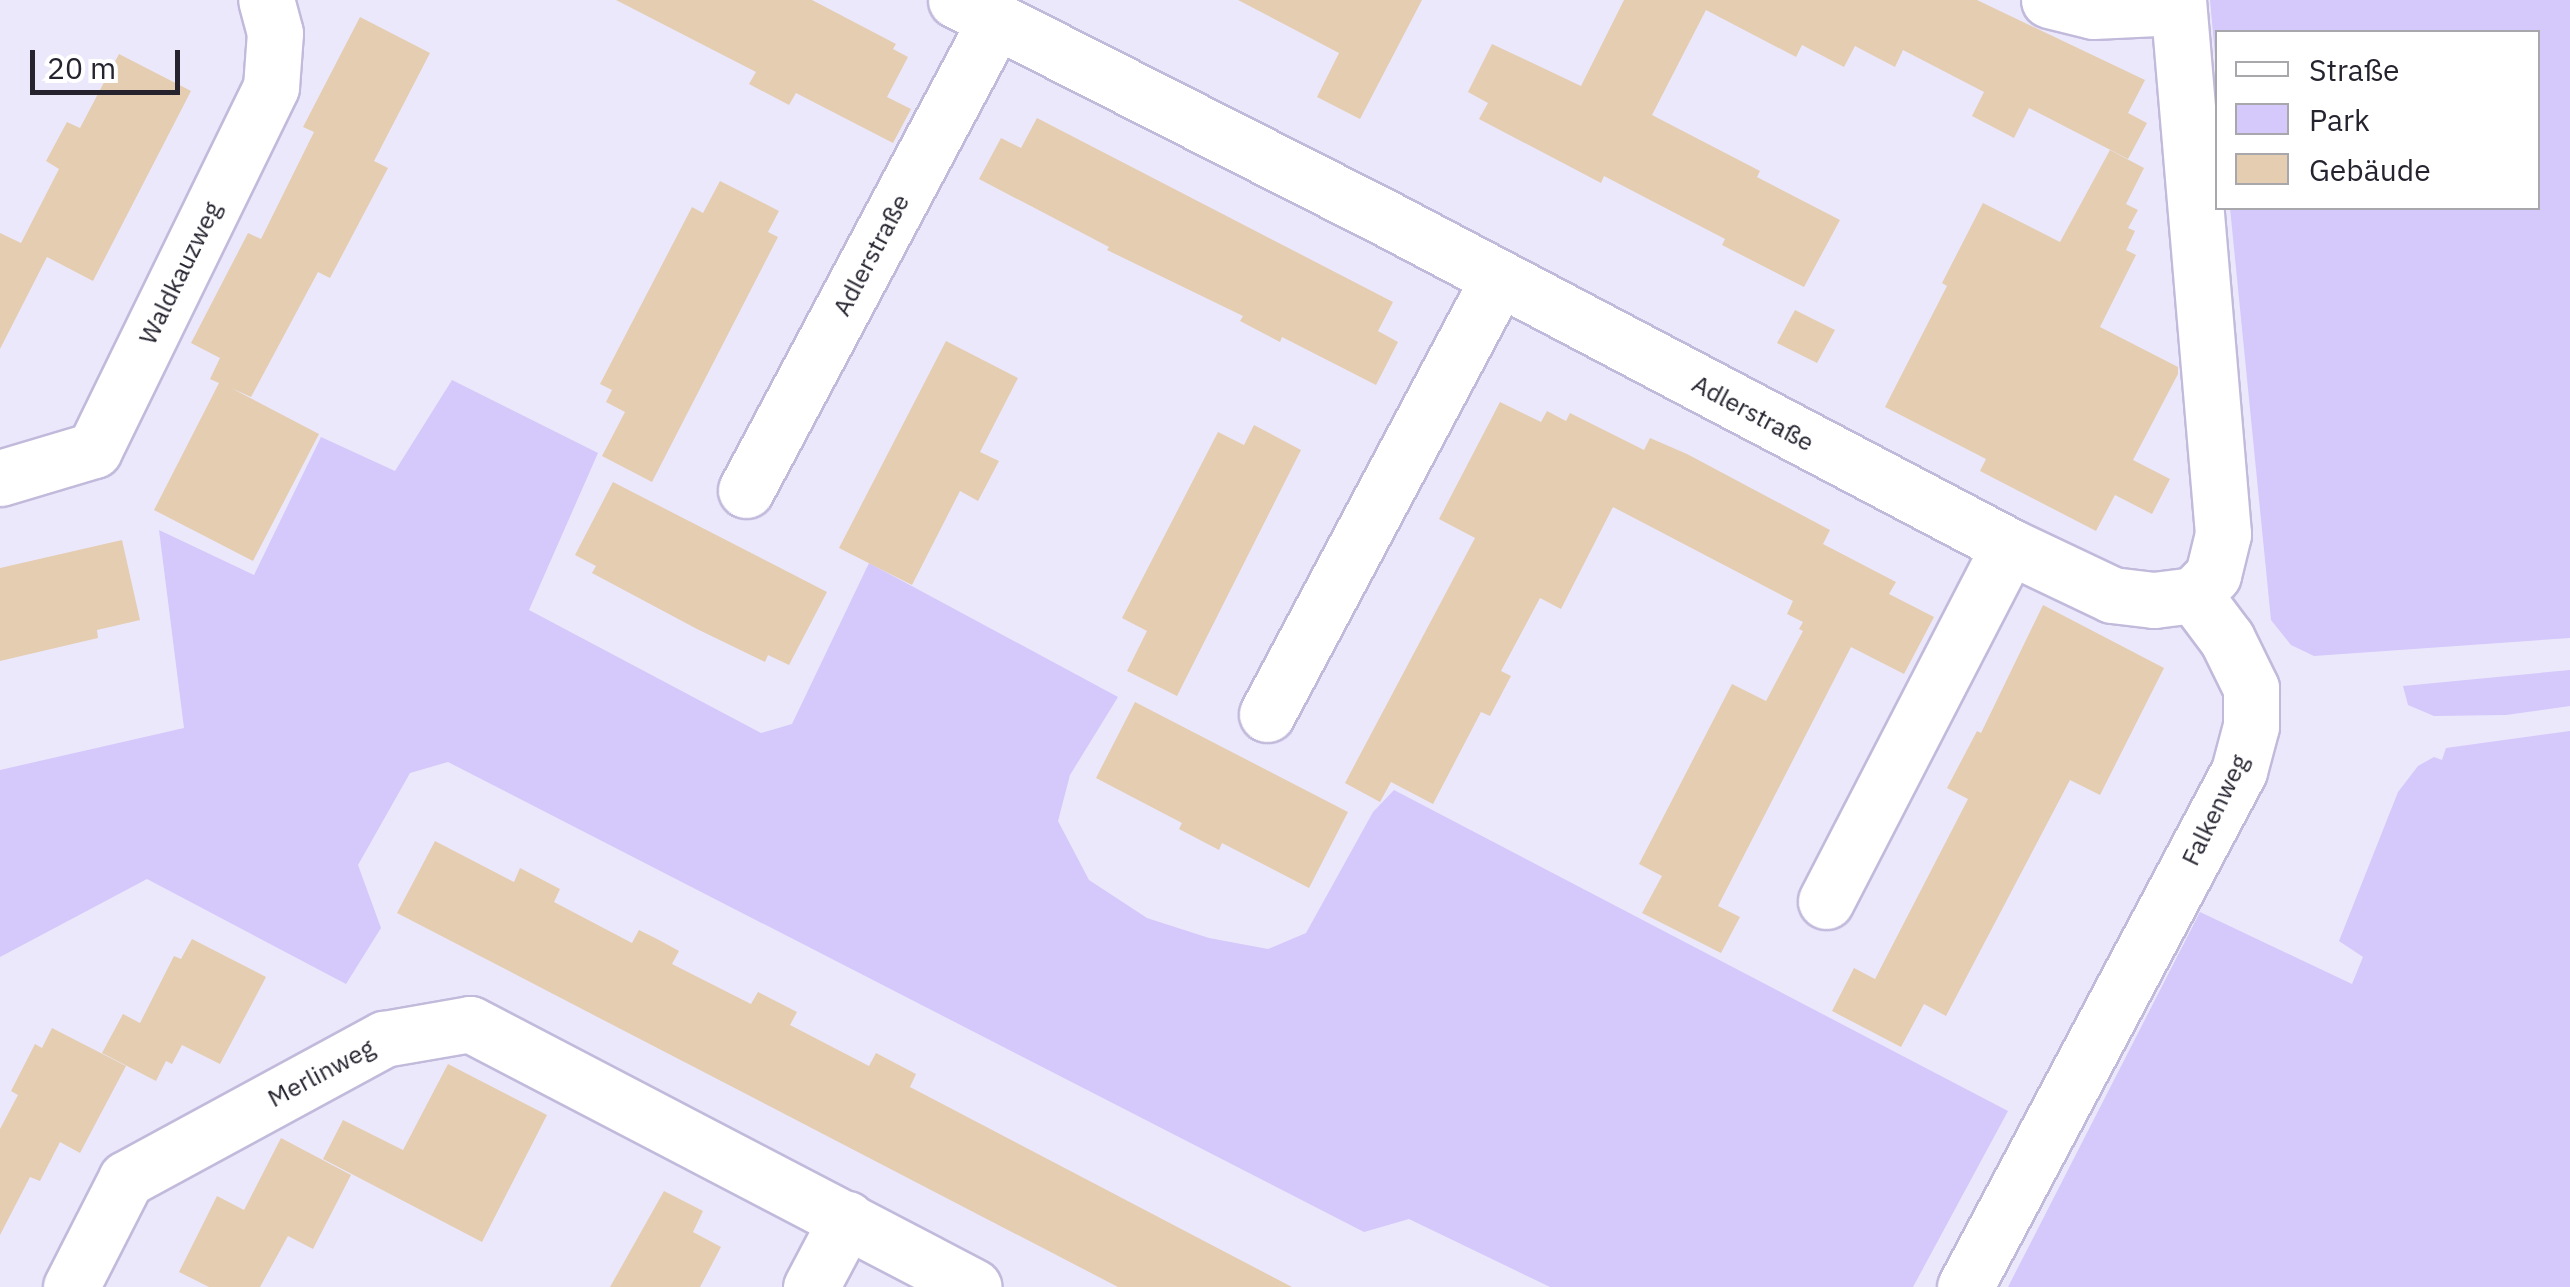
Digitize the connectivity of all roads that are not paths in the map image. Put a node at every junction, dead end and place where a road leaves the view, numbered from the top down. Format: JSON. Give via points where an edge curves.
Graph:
{"nodes":[{"id":1,"x":266,"y":0,"type":"edge"},
{"id":2,"x":2048,"y":0,"type":"edge"},
{"id":3,"x":2178,"y":3,"type":"edge"},
{"id":4,"x":976,"y":10,"type":"edge"},
{"id":5,"x":1498,"y":280,"type":"junction"},
{"id":6,"x":0,"y":478,"type":"edge"},
{"id":7,"x":746,"y":490,"type":"dead end"},
{"id":8,"x":2009,"y":546,"type":"junction"},
{"id":9,"x":2194,"y":595,"type":"junction"},
{"id":10,"x":1267,"y":714,"type":"dead end"},
{"id":11,"x":1826,"y":901,"type":"dead end"},
{"id":12,"x":848,"y":1219,"type":"junction"},
{"id":13,"x":71,"y":1287,"type":"edge"},
{"id":14,"x":811,"y":1287,"type":"edge"},
{"id":15,"x":974,"y":1287,"type":"edge"},
{"id":16,"x":1965,"y":1287,"type":"edge"}],
"edges":[{"from":1,"to":6,"type":"street","name":"Waldkauzweg","via":[[275,34],[271,87],[94,450]]},
{"from":2,"to":3,"type":"street","via":[[2093,11]]},
{"from":3,"to":9,"type":"street","via":[[2222,534],[2213,575]]},
{"from":4,"to":5,"type":"street","name":"Adlerstraße"},
{"from":4,"to":7,"type":"street","name":"Adlerstraße"},
{"from":5,"to":8,"type":"street","name":"Adlerstraße"},
{"from":5,"to":10,"type":"street"},
{"from":8,"to":9,"type":"street","name":"Adlerstraße","via":[[2112,595]]},
{"from":8,"to":11,"type":"street"},
{"from":9,"to":16,"type":"street","name":"Falkenweg","via":[[2227,639],[2250,688],[2251,726],[2239,771]]},
{"from":12,"to":13,"type":"street","name":"Merlinweg","via":[[470,1024],[384,1039],[126,1179]]},
{"from":12,"to":14,"type":"street"},
{"from":12,"to":15,"type":"street","name":"Merlinweg"}]}
